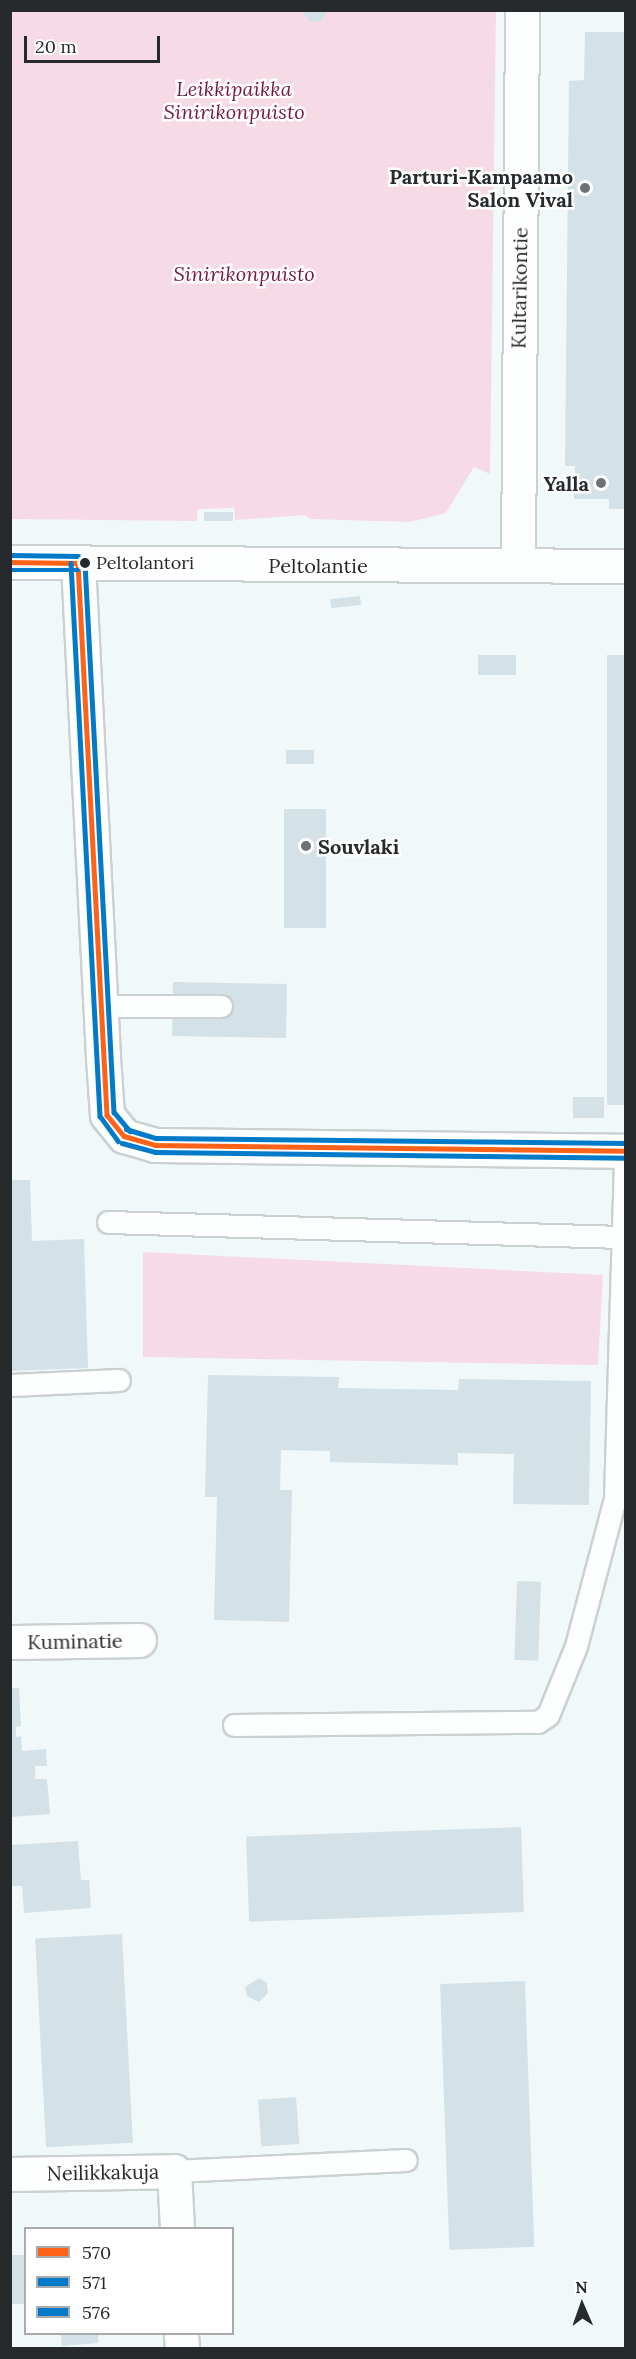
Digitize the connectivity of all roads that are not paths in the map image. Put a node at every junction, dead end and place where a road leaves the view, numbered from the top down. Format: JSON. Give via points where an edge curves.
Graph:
{"nodes":[{"id":1,"x":522,"y":10,"type":"edge"},
{"id":2,"x":10,"y":562,"type":"edge"},
{"id":3,"x":78,"y":563,"type":"junction"},
{"id":4,"x":518,"y":565,"type":"junction"},
{"id":5,"x":626,"y":566,"type":"edge"},
{"id":6,"x":100,"y":1006,"type":"junction"},
{"id":7,"x":221,"y":1006,"type":"dead end"},
{"id":8,"x":625,"y":1151,"type":"edge"},
{"id":9,"x":108,"y":1222,"type":"dead end"},
{"id":10,"x":623,"y":1237,"type":"junction"},
{"id":11,"x":119,"y":1380,"type":"dead end"},
{"id":12,"x":10,"y":1385,"type":"edge"},
{"id":13,"x":139,"y":1641,"type":"dead end"},
{"id":14,"x":10,"y":1642,"type":"edge"},
{"id":15,"x":234,"y":1725,"type":"dead end"},
{"id":16,"x":406,"y":2160,"type":"dead end"},
{"id":17,"x":174,"y":2171,"type":"junction"},
{"id":18,"x":10,"y":2174,"type":"edge"},
{"id":19,"x":177,"y":2227,"type":"edge"}],
"edges":[{"from":1,"to":4,"type":"street","name":"Kultarikontie"},
{"from":2,"to":3,"type":"street","name":"Peltolantie"},
{"from":3,"to":4,"type":"street","name":"Peltolantie"},
{"from":3,"to":6,"type":"street"},
{"from":4,"to":5,"type":"street","name":"Peltolantie"},
{"from":6,"to":7,"type":"lane"},
{"from":6,"to":8,"type":"street","via":[[107,1115],[124,1136],[155,1144]]},
{"from":8,"to":10,"type":"lane"},
{"from":9,"to":10,"type":"lane"},
{"from":10,"to":15,"type":"lane","via":[[615,1498],[576,1646],[548,1715],[538,1722]]},
{"from":11,"to":12,"type":"lane"},
{"from":13,"to":14,"type":"street","name":"Kuminatie"},
{"from":16,"to":17,"type":"lane"},
{"from":17,"to":18,"type":"street","name":"Neilikkakuja"},
{"from":17,"to":19,"type":"street","name":"Neilikkakuja"}]}
